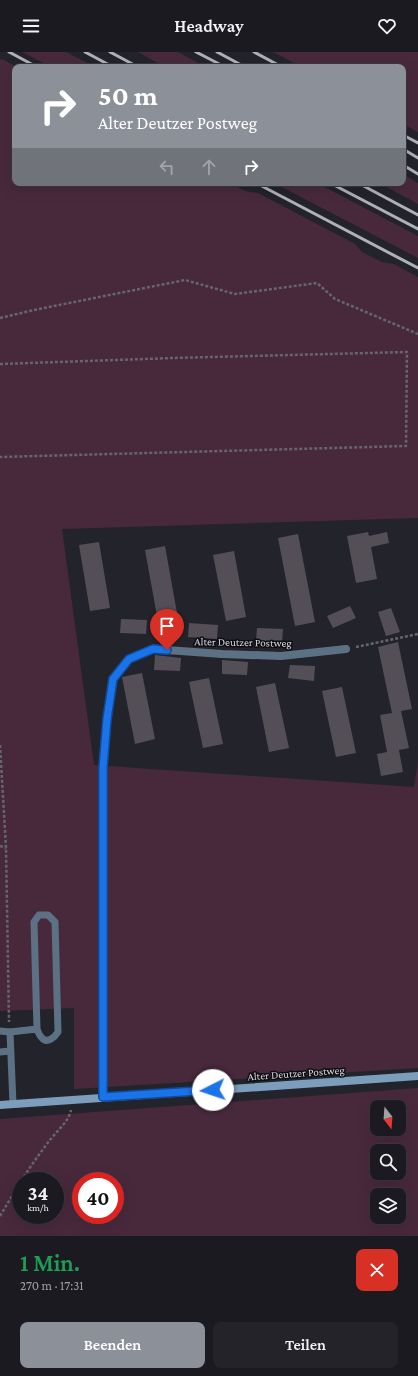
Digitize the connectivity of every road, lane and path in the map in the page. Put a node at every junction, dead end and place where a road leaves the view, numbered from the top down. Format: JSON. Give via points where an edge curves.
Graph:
{"nodes":[{"id":1,"x":0,"y":318,"type":"edge"},
{"id":2,"x":418,"y":334,"type":"edge"},
{"id":3,"x":0,"y":364,"type":"edge"},
{"id":4,"x":0,"y":457,"type":"edge"},
{"id":5,"x":418,"y":634,"type":"edge"},
{"id":6,"x":346,"y":648,"type":"joint"},
{"id":7,"x":0,"y":745,"type":"edge"},
{"id":8,"x":0,"y":846,"type":"edge"},
{"id":9,"x":6,"y":848,"type":"junction"},
{"id":10,"x":37,"y":1029,"type":"junction"},
{"id":11,"x":0,"y":1031,"type":"edge"},
{"id":12,"x":10,"y":1032,"type":"junction"},
{"id":13,"x":0,"y":1052,"type":"edge"},
{"id":14,"x":10,"y":1052,"type":"junction"},
{"id":15,"x":418,"y":1076,"type":"edge"},
{"id":16,"x":103,"y":1097,"type":"junction"},
{"id":17,"x":13,"y":1104,"type":"junction"},
{"id":18,"x":0,"y":1105,"type":"edge"},
{"id":19,"x":71,"y":1112,"type":"dead end"},
{"id":20,"x":27,"y":1172,"type":"edge"},
{"id":21,"x":12,"y":1196,"type":"edge"},
{"id":22,"x":0,"y":1216,"type":"edge"}],
"edges":[{"from":1,"to":2,"type":"path","via":[[185,280],[235,294],[317,283],[335,298]]},
{"from":3,"to":4,"type":"path","via":[[407,352],[406,446]]},
{"from":5,"to":6,"type":"path"},
{"from":6,"to":16,"type":"street","name":"Alter Deutzer Postweg","via":[[281,656],[153,649],[129,659],[113,679],[103,768]]},
{"from":7,"to":9,"type":"path"},
{"from":8,"to":9,"type":"path"},
{"from":9,"to":12,"type":"path"},
{"from":10,"to":10,"type":"lane","via":[[34,922],[39,915],[48,915],[55,922],[58,1032],[50,1040],[44,1040]]},
{"from":10,"to":12,"type":"lane"},
{"from":11,"to":12,"type":"lane"},
{"from":12,"to":14,"type":"lane"},
{"from":13,"to":14,"type":"lane"},
{"from":14,"to":17,"type":"lane"},
{"from":15,"to":16,"type":"street","name":"Alter Deutzer Postweg"},
{"from":16,"to":17,"type":"street","name":"Alter Deutzer Postweg"},
{"from":17,"to":18,"type":"street","name":"Alter Deutzer Postweg"},
{"from":19,"to":20,"type":"path"},
{"from":21,"to":22,"type":"path"}]}
